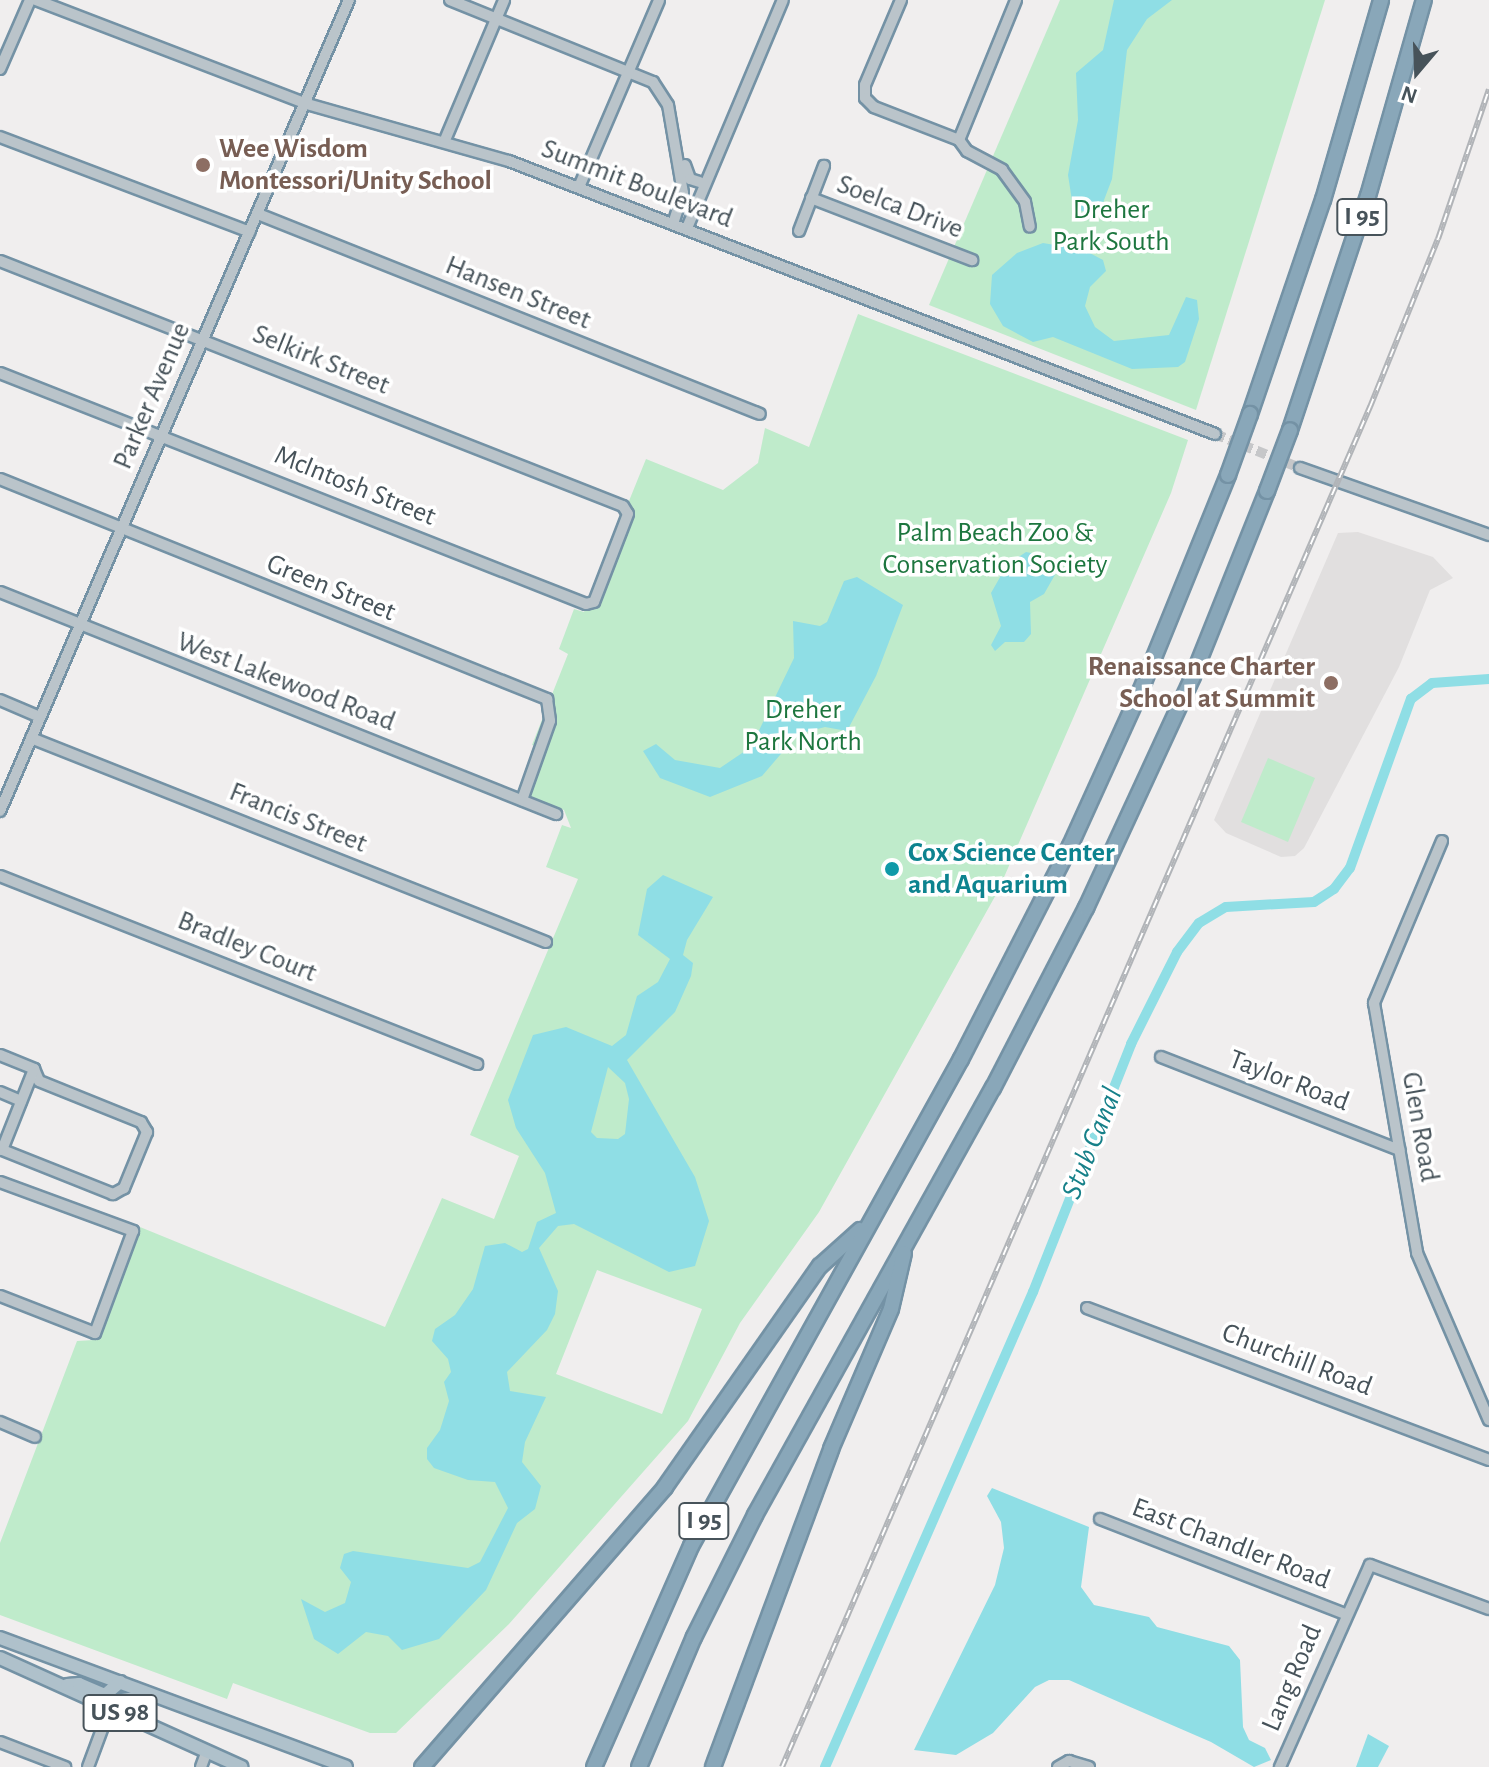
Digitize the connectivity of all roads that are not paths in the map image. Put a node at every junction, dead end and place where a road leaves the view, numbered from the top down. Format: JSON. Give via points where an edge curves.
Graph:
{"nodes":[{"id":1,"x":30,"y":0,"type":"edge"},
{"id":2,"x":36,"y":0,"type":"edge"},
{"id":3,"x":349,"y":0,"type":"edge"},
{"id":4,"x":450,"y":0,"type":"edge"},
{"id":5,"x":504,"y":0,"type":"edge"},
{"id":6,"x":659,"y":0,"type":"edge"},
{"id":7,"x":783,"y":0,"type":"edge"},
{"id":8,"x":901,"y":0,"type":"edge"},
{"id":9,"x":1016,"y":0,"type":"edge"},
{"id":10,"x":1381,"y":0,"type":"edge"},
{"id":11,"x":1424,"y":0,"type":"edge"},
{"id":12,"x":496,"y":18,"type":"junction"},
{"id":13,"x":0,"y":69,"type":"edge"},
{"id":14,"x":630,"y":69,"type":"junction"},
{"id":15,"x":307,"y":104,"type":"junction"},
{"id":16,"x":0,"y":137,"type":"edge"},
{"id":17,"x":445,"y":140,"type":"junction"},
{"id":18,"x":959,"y":140,"type":"junction"},
{"id":19,"x":676,"y":141,"type":"junction"},
{"id":20,"x":824,"y":166,"type":"dead end"},
{"id":21,"x":712,"y":168,"type":"junction"},
{"id":22,"x":700,"y":182,"type":"junction"},
{"id":23,"x":579,"y":187,"type":"junction"},
{"id":24,"x":683,"y":193,"type":"junction"},
{"id":25,"x":811,"y":198,"type":"junction"},
{"id":26,"x":258,"y":214,"type":"junction"},
{"id":27,"x":673,"y":223,"type":"junction"},
{"id":28,"x":1030,"y":227,"type":"dead end"},
{"id":29,"x":687,"y":228,"type":"junction"},
{"id":30,"x":799,"y":231,"type":"dead end"},
{"id":31,"x":250,"y":232,"type":"junction"},
{"id":32,"x":972,"y":260,"type":"dead end"},
{"id":33,"x":0,"y":261,"type":"edge"},
{"id":34,"x":203,"y":338,"type":"junction"},
{"id":35,"x":0,"y":373,"type":"edge"},
{"id":36,"x":760,"y":414,"type":"dead end"},
{"id":37,"x":1215,"y":434,"type":"tunnel mouth"},
{"id":38,"x":163,"y":435,"type":"junction"},
{"id":39,"x":1300,"y":468,"type":"tunnel mouth"},
{"id":40,"x":0,"y":479,"type":"edge"},
{"id":41,"x":623,"y":506,"type":"joint"},
{"id":42,"x":120,"y":531,"type":"junction"},
{"id":43,"x":1489,"y":535,"type":"edge"},
{"id":44,"x":0,"y":592,"type":"edge"},
{"id":45,"x":79,"y":627,"type":"junction"},
{"id":46,"x":0,"y":700,"type":"edge"},
{"id":47,"x":40,"y":717,"type":"junction"},
{"id":48,"x":31,"y":738,"type":"junction"},
{"id":49,"x":522,"y":800,"type":"junction"},
{"id":50,"x":0,"y":811,"type":"edge"},
{"id":51,"x":556,"y":814,"type":"dead end"},
{"id":52,"x":1442,"y":841,"type":"dead end"},
{"id":53,"x":0,"y":876,"type":"edge"},
{"id":54,"x":546,"y":942,"type":"dead end"},
{"id":55,"x":0,"y":1055,"type":"edge"},
{"id":56,"x":1161,"y":1057,"type":"dead end"},
{"id":57,"x":477,"y":1064,"type":"dead end"},
{"id":58,"x":34,"y":1069,"type":"junction"},
{"id":59,"x":0,"y":1092,"type":"edge"},
{"id":60,"x":21,"y":1101,"type":"junction"},
{"id":61,"x":1,"y":1150,"type":"edge"},
{"id":62,"x":1399,"y":1150,"type":"junction"},
{"id":63,"x":0,"y":1182,"type":"edge"},
{"id":64,"x":869,"y":1222,"type":"junction"},
{"id":65,"x":906,"y":1241,"type":"junction"},
{"id":66,"x":0,"y":1296,"type":"edge"},
{"id":67,"x":1087,"y":1308,"type":"dead end"},
{"id":68,"x":1489,"y":1420,"type":"edge"},
{"id":69,"x":0,"y":1422,"type":"edge"},
{"id":70,"x":35,"y":1437,"type":"dead end"},
{"id":71,"x":1489,"y":1460,"type":"edge"},
{"id":72,"x":1100,"y":1519,"type":"dead end"},
{"id":73,"x":1489,"y":1609,"type":"edge"},
{"id":74,"x":1345,"y":1614,"type":"junction"},
{"id":75,"x":2,"y":1639,"type":"edge"},
{"id":76,"x":0,"y":1658,"type":"edge"},
{"id":77,"x":120,"y":1682,"type":"junction"},
{"id":78,"x":63,"y":1686,"type":"junction"},
{"id":79,"x":162,"y":1697,"type":"junction"},
{"id":80,"x":110,"y":1708,"type":"junction"},
{"id":81,"x":0,"y":1742,"type":"edge"},
{"id":82,"x":206,"y":1753,"type":"junction"},
{"id":83,"x":65,"y":1767,"type":"edge"},
{"id":84,"x":88,"y":1767,"type":"edge"},
{"id":85,"x":201,"y":1767,"type":"edge"},
{"id":86,"x":241,"y":1767,"type":"edge"},
{"id":87,"x":346,"y":1767,"type":"edge"},
{"id":88,"x":422,"y":1767,"type":"edge"},
{"id":89,"x":594,"y":1767,"type":"edge"},
{"id":90,"x":639,"y":1767,"type":"edge"},
{"id":91,"x":713,"y":1767,"type":"edge"},
{"id":92,"x":1058,"y":1767,"type":"edge"},
{"id":93,"x":1089,"y":1767,"type":"edge"},
{"id":94,"x":1280,"y":1767,"type":"edge"}],
"edges":[{"from":1,"to":13,"type":"street"},
{"from":2,"to":15,"type":"street","name":"Summit Boulevard"},
{"from":3,"to":15,"type":"street","name":"Parker Avenue"},
{"from":4,"to":12,"type":"street"},
{"from":5,"to":12,"type":"street"},
{"from":6,"to":14,"type":"street"},
{"from":7,"to":21,"type":"street"},
{"from":8,"to":18,"type":"street","via":[[865,85],[869,104]]},
{"from":9,"to":18,"type":"street"},
{"from":10,"to":64,"type":"highway","number":"I 95","bridge":true,"via":[[1313,232],[1250,414],[1144,682],[1065,856],[961,1059]]},
{"from":11,"to":65,"type":"highway","number":"I 95","bridge":true,"via":[[1368,196],[1290,430],[1193,676],[1109,862],[1018,1042]]},
{"from":12,"to":14,"type":"street"},
{"from":12,"to":17,"type":"street"},
{"from":14,"to":19,"type":"street","via":[[648,78],[666,99]]},
{"from":14,"to":23,"type":"street"},
{"from":15,"to":17,"type":"street","name":"Summit Boulevard"},
{"from":15,"to":26,"type":"street","name":"Parker Avenue"},
{"from":16,"to":31,"type":"street"},
{"from":17,"to":23,"type":"street","name":"Summit Boulevard"},
{"from":18,"to":28,"type":"street","via":[[1011,179],[1025,202]]},
{"from":19,"to":22,"type":"street","via":[[688,177]]},
{"from":19,"to":24,"type":"street"},
{"from":20,"to":25,"type":"street"},
{"from":21,"to":22,"type":"street"},
{"from":21,"to":29,"type":"street"},
{"from":22,"to":24,"type":"street"},
{"from":23,"to":27,"type":"street","name":"Summit Boulevard"},
{"from":24,"to":27,"type":"street"},
{"from":25,"to":30,"type":"street"},
{"from":25,"to":32,"type":"street","name":"Soelca Drive"},
{"from":26,"to":31,"type":"street","name":"Parker Avenue"},
{"from":26,"to":36,"type":"street","name":"Hansen Street"},
{"from":27,"to":29,"type":"street","name":"Summit Boulevard"},
{"from":29,"to":37,"type":"street","name":"Summit Boulevard"},
{"from":31,"to":34,"type":"street","name":"Parker Avenue"},
{"from":33,"to":34,"type":"street","name":"Selkirk Street"},
{"from":34,"to":38,"type":"street","name":"Parker Avenue"},
{"from":34,"to":41,"type":"street","name":"Selkirk Street"},
{"from":35,"to":38,"type":"street","name":"McIntosh Street"},
{"from":38,"to":41,"type":"street","name":"McIntosh Street","via":[[586,604],[594,602],[622,529],[628,510]]},
{"from":38,"to":42,"type":"street","name":"Parker Avenue"},
{"from":39,"to":43,"type":"street"},
{"from":40,"to":42,"type":"street","name":"Green Street"},
{"from":42,"to":45,"type":"street","name":"Parker Avenue"},
{"from":42,"to":49,"type":"street","name":"Green Street","via":[[547,699],[550,721]]},
{"from":44,"to":45,"type":"street","name":"West Lakewood Road"},
{"from":45,"to":47,"type":"street","name":"Parker Avenue"},
{"from":45,"to":49,"type":"street","name":"West Lakewood Road"},
{"from":46,"to":47,"type":"street"},
{"from":47,"to":48,"type":"street","name":"Parker Avenue"},
{"from":48,"to":50,"type":"street","name":"Parker Avenue"},
{"from":48,"to":54,"type":"street","name":"Francis Street"},
{"from":49,"to":51,"type":"street","name":"West Lakewood Road"},
{"from":52,"to":62,"type":"street","name":"Glen Road","via":[[1374,1003]]},
{"from":53,"to":57,"type":"street","name":"Bradley Court"},
{"from":55,"to":58,"type":"street"},
{"from":56,"to":62,"type":"street","name":"Taylor Road"},
{"from":58,"to":60,"type":"street"},
{"from":58,"to":61,"type":"street","via":[[39,1081],[141,1122],[147,1132],[124,1188],[113,1194]]},
{"from":59,"to":60,"type":"street"},
{"from":60,"to":61,"type":"street"},
{"from":62,"to":68,"type":"street","name":"Glen Road","via":[[1417,1253]]},
{"from":63,"to":66,"type":"street","via":[[133,1231],[95,1333]]},
{"from":64,"to":88,"type":"highway","via":[[820,1266],[665,1487]]},
{"from":64,"to":89,"type":"highway","number":"I 95","via":[[691,1546]]},
{"from":65,"to":90,"type":"highway","number":"I 95","via":[[723,1577]]},
{"from":65,"to":91,"type":"highway","via":[[891,1309],[831,1449]]},
{"from":67,"to":71,"type":"street","name":"Churchill Road"},
{"from":69,"to":70,"type":"street"},
{"from":72,"to":74,"type":"street","name":"East Chandler Road"},
{"from":73,"to":74,"type":"street","name":"Lang Road","via":[[1370,1565]]},
{"from":74,"to":94,"type":"street","name":"Lang Road"},
{"from":75,"to":77,"type":"main road","number":"US 98"},
{"from":76,"to":78,"type":"main road","number":"US 98"},
{"from":77,"to":78,"type":"main road","via":[[105,1695],[79,1684]]},
{"from":77,"to":79,"type":"main road","number":"US 98"},
{"from":78,"to":80,"type":"main road","number":"US 98"},
{"from":79,"to":80,"type":"main road","via":[[137,1696]]},
{"from":79,"to":87,"type":"main road","number":"US 98"},
{"from":80,"to":82,"type":"main road","number":"US 98"},
{"from":80,"to":84,"type":"street"},
{"from":81,"to":83,"type":"street"},
{"from":82,"to":85,"type":"street"},
{"from":82,"to":86,"type":"main road","number":"US 98"},
{"from":92,"to":93,"type":"street","via":[[1069,1761]]}]}
